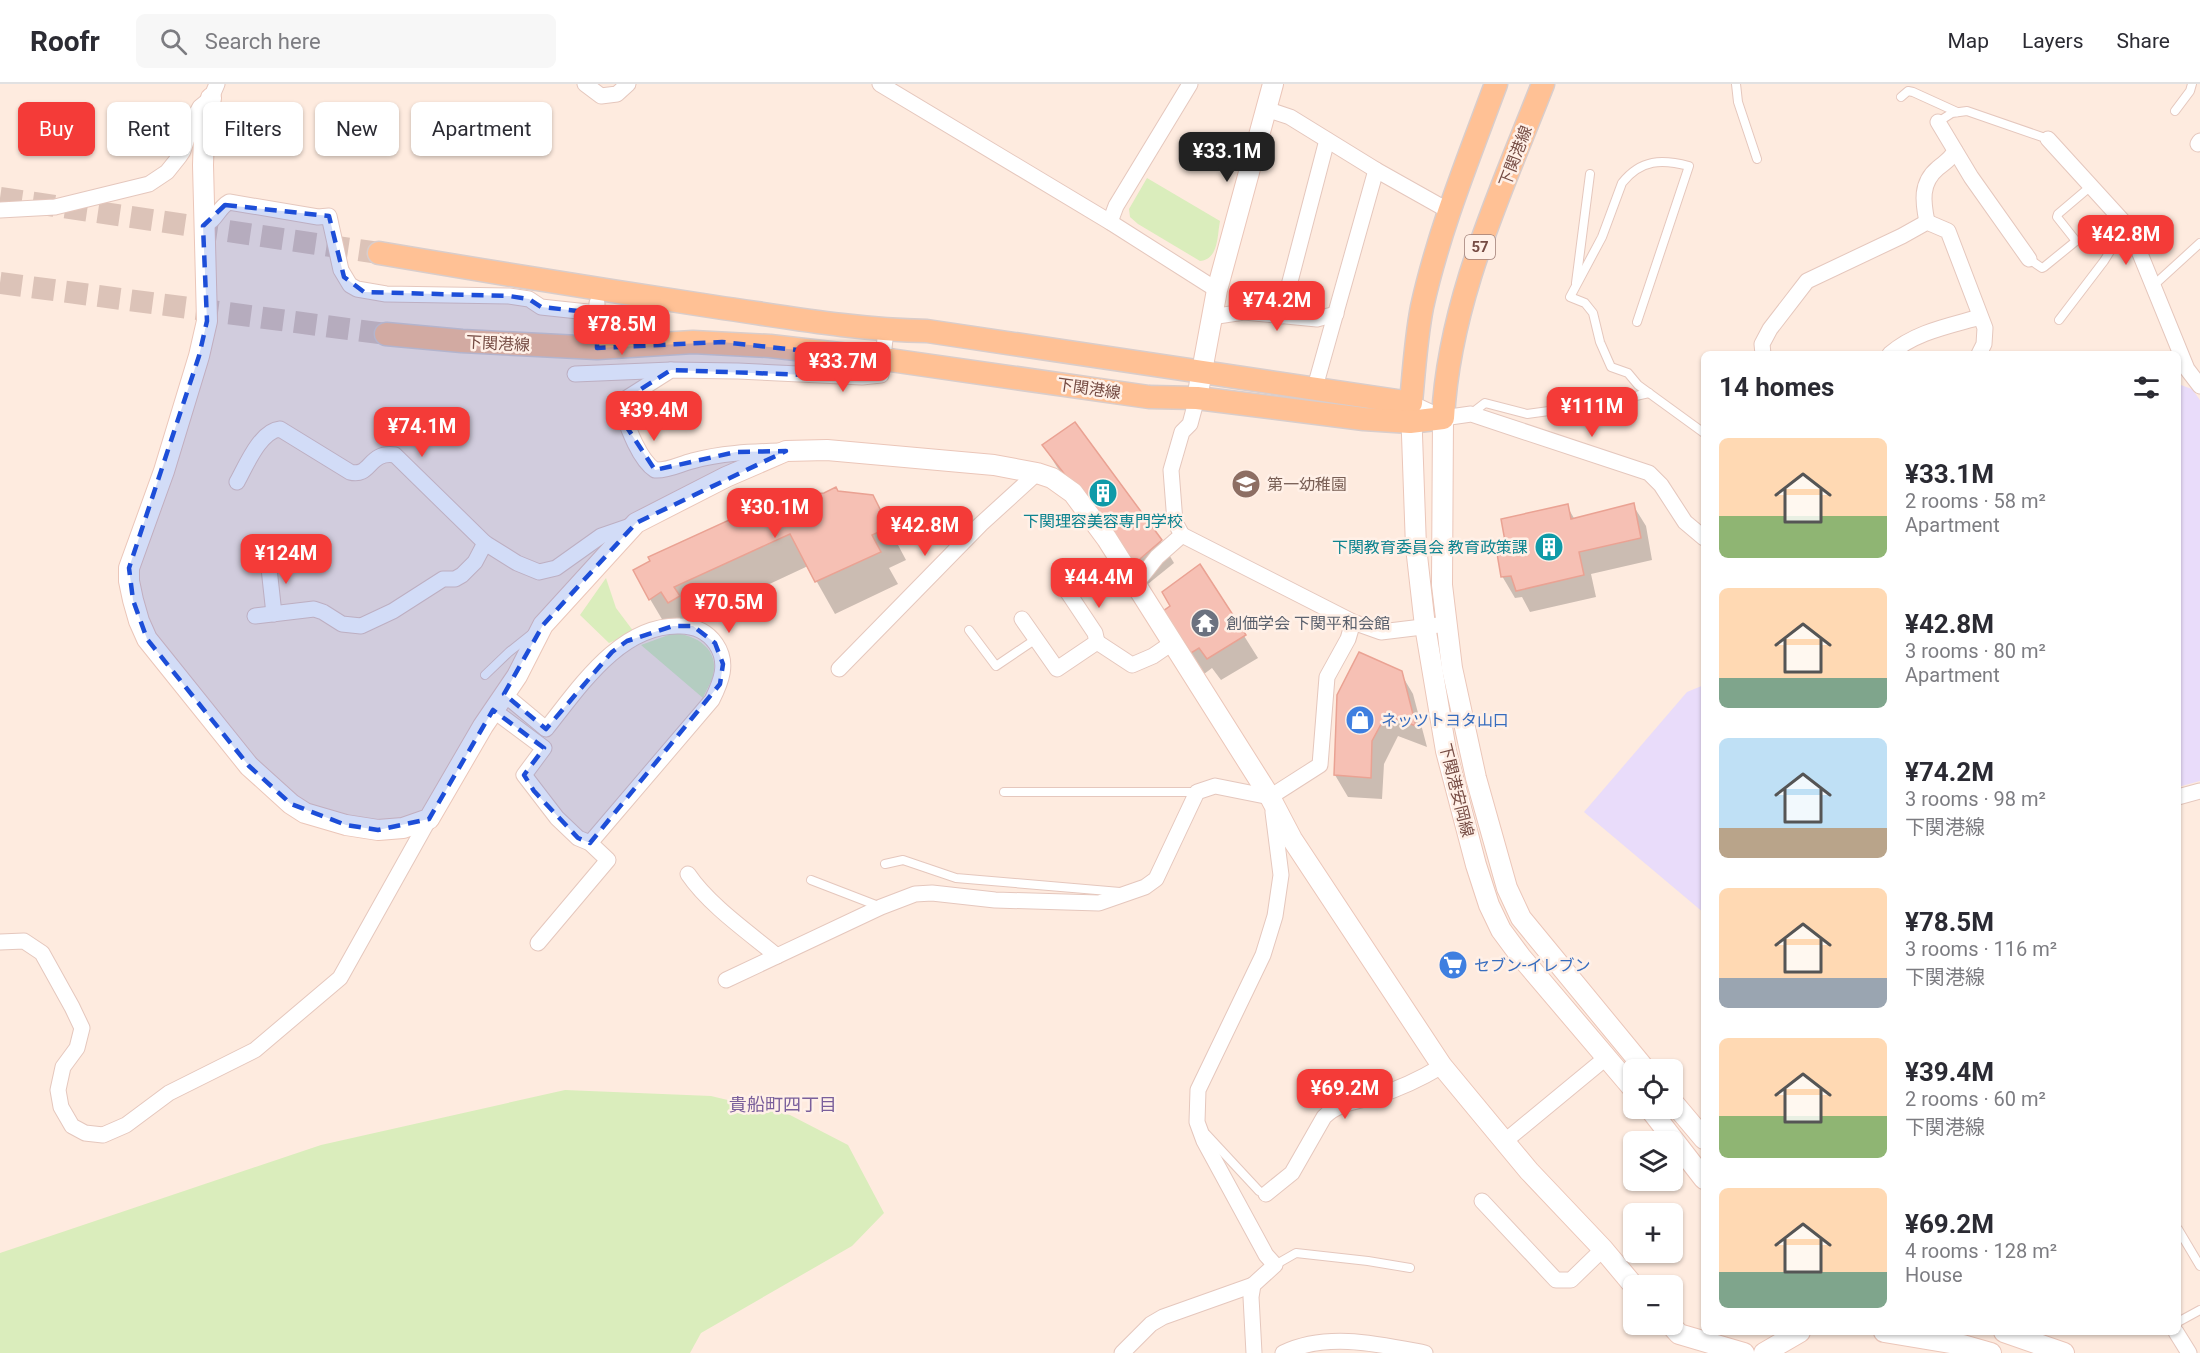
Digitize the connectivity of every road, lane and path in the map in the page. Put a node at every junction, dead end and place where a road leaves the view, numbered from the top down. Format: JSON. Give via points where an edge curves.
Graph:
{"nodes":[{"id":1,"x":585,"y":84,"type":"edge"},
{"id":2,"x":628,"y":84,"type":"edge"},
{"id":3,"x":880,"y":84,"type":"edge"},
{"id":4,"x":1190,"y":84,"type":"edge"},
{"id":5,"x":1496,"y":84,"type":"edge"},
{"id":6,"x":1543,"y":84,"type":"edge"},
{"id":7,"x":1736,"y":84,"type":"edge"},
{"id":8,"x":2192,"y":84,"type":"edge"},
{"id":9,"x":1272,"y":85,"type":"edge"},
{"id":10,"x":214,"y":91,"type":"edge"},
{"id":11,"x":1901,"y":97,"type":"dead end"},
{"id":12,"x":1266,"y":109,"type":"junction"},
{"id":13,"x":2175,"y":111,"type":"dead end"},
{"id":14,"x":1957,"y":112,"type":"junction"},
{"id":15,"x":1938,"y":122,"type":"joint"},
{"id":16,"x":2048,"y":139,"type":"joint"},
{"id":17,"x":1327,"y":140,"type":"junction"},
{"id":18,"x":1955,"y":151,"type":"junction"},
{"id":19,"x":1757,"y":159,"type":"dead end"},
{"id":20,"x":1376,"y":170,"type":"junction"},
{"id":21,"x":1590,"y":174,"type":"dead end"},
{"id":22,"x":2091,"y":186,"type":"junction"},
{"id":23,"x":0,"y":210,"type":"edge"},
{"id":24,"x":1449,"y":211,"type":"junction"},
{"id":25,"x":2114,"y":212,"type":"junction"},
{"id":26,"x":1110,"y":222,"type":"junction"},
{"id":27,"x":1927,"y":222,"type":"junction"},
{"id":28,"x":203,"y":226,"type":"junction"},
{"id":29,"x":2200,"y":243,"type":"edge"},
{"id":30,"x":379,"y":253,"type":"tunnel mouth"},
{"id":31,"x":2029,"y":259,"type":"joint"},
{"id":32,"x":2154,"y":285,"type":"junction"},
{"id":33,"x":1575,"y":287,"type":"junction"},
{"id":34,"x":597,"y":290,"type":"junction"},
{"id":35,"x":1217,"y":290,"type":"junction"},
{"id":36,"x":597,"y":313,"type":"junction"},
{"id":37,"x":1336,"y":314,"type":"junction"},
{"id":38,"x":1281,"y":316,"type":"junction"},
{"id":39,"x":1980,"y":317,"type":"junction"},
{"id":40,"x":1211,"y":318,"type":"junction"},
{"id":41,"x":2059,"y":320,"type":"dead end"},
{"id":42,"x":1637,"y":321,"type":"dead end"},
{"id":43,"x":886,"y":330,"type":"junction"},
{"id":44,"x":386,"y":334,"type":"tunnel mouth"},
{"id":45,"x":597,"y":348,"type":"junction"},
{"id":46,"x":1763,"y":351,"type":"edge"},
{"id":47,"x":1893,"y":351,"type":"edge"},
{"id":48,"x":1980,"y":351,"type":"edge"},
{"id":49,"x":2176,"y":351,"type":"edge"},
{"id":50,"x":883,"y":359,"type":"junction"},
{"id":51,"x":671,"y":370,"type":"junction"},
{"id":52,"x":1201,"y":370,"type":"junction"},
{"id":53,"x":2183,"y":371,"type":"edge"},
{"id":54,"x":575,"y":374,"type":"dead end"},
{"id":55,"x":2200,"y":386,"type":"edge"},
{"id":56,"x":1315,"y":387,"type":"junction"},
{"id":57,"x":1649,"y":393,"type":"junction"},
{"id":58,"x":1197,"y":398,"type":"junction"},
{"id":59,"x":1411,"y":412,"type":"junction"},
{"id":60,"x":1471,"y":414,"type":"junction"},
{"id":61,"x":1443,"y":418,"type":"junction"},
{"id":62,"x":1701,"y":431,"type":"edge"},
{"id":63,"x":786,"y":452,"type":"junction"},
{"id":64,"x":1037,"y":473,"type":"junction"},
{"id":65,"x":237,"y":482,"type":"dead end"},
{"id":66,"x":636,"y":524,"type":"junction"},
{"id":67,"x":1701,"y":535,"type":"edge"},
{"id":68,"x":1182,"y":536,"type":"junction"},
{"id":69,"x":485,"y":543,"type":"junction"},
{"id":70,"x":268,"y":559,"type":"dead end"},
{"id":71,"x":1135,"y":585,"type":"junction"},
{"id":72,"x":1067,"y":591,"type":"dead end"},
{"id":73,"x":274,"y":614,"type":"junction"},
{"id":74,"x":255,"y":616,"type":"dead end"},
{"id":75,"x":1022,"y":619,"type":"dead end"},
{"id":76,"x":1353,"y":622,"type":"junction"},
{"id":77,"x":1446,"y":624,"type":"junction"},
{"id":78,"x":543,"y":625,"type":"junction"},
{"id":79,"x":1425,"y":626,"type":"junction"},
{"id":80,"x":969,"y":630,"type":"dead end"},
{"id":81,"x":1036,"y":639,"type":"junction"},
{"id":82,"x":1097,"y":642,"type":"junction"},
{"id":83,"x":1172,"y":643,"type":"junction"},
{"id":84,"x":839,"y":669,"type":"dead end"},
{"id":85,"x":485,"y":675,"type":"dead end"},
{"id":86,"x":499,"y":702,"type":"junction"},
{"id":87,"x":2200,"y":791,"type":"edge"},
{"id":88,"x":1004,"y":792,"type":"dead end"},
{"id":89,"x":1197,"y":792,"type":"junction"},
{"id":90,"x":2181,"y":796,"type":"edge"},
{"id":91,"x":1270,"y":797,"type":"junction"},
{"id":92,"x":429,"y":819,"type":"junction"},
{"id":93,"x":590,"y":843,"type":"junction"},
{"id":94,"x":885,"y":864,"type":"dead end"},
{"id":95,"x":688,"y":874,"type":"dead end"},
{"id":96,"x":811,"y":880,"type":"dead end"},
{"id":97,"x":1130,"y":893,"type":"junction"},
{"id":98,"x":881,"y":907,"type":"junction"},
{"id":99,"x":0,"y":942,"type":"edge"},
{"id":100,"x":538,"y":943,"type":"dead end"},
{"id":101,"x":777,"y":956,"type":"junction"},
{"id":102,"x":726,"y":980,"type":"dead end"},
{"id":103,"x":1607,"y":1057,"type":"junction"},
{"id":104,"x":1637,"y":1059,"type":"edge"},
{"id":105,"x":1442,"y":1066,"type":"junction"},
{"id":106,"x":1623,"y":1077,"type":"edge"},
{"id":107,"x":1683,"y":1114,"type":"edge"},
{"id":108,"x":1658,"y":1119,"type":"edge"},
{"id":109,"x":1197,"y":1122,"type":"junction"},
{"id":110,"x":1701,"y":1135,"type":"edge"},
{"id":111,"x":1504,"y":1142,"type":"junction"},
{"id":112,"x":1701,"y":1175,"type":"edge"},
{"id":113,"x":1266,"y":1194,"type":"joint"},
{"id":114,"x":1482,"y":1201,"type":"dead end"},
{"id":115,"x":2181,"y":1234,"type":"edge"},
{"id":116,"x":1604,"y":1249,"type":"junction"},
{"id":117,"x":1275,"y":1265,"type":"junction"},
{"id":118,"x":2200,"y":1266,"type":"edge"},
{"id":119,"x":1410,"y":1269,"type":"dead end"},
{"id":120,"x":1625,"y":1275,"type":"edge"},
{"id":121,"x":1253,"y":1285,"type":"junction"},
{"id":122,"x":2200,"y":1310,"type":"edge"},
{"id":123,"x":2181,"y":1320,"type":"edge"},
{"id":124,"x":1682,"y":1335,"type":"edge"},
{"id":125,"x":1795,"y":1335,"type":"edge"},
{"id":126,"x":1902,"y":1335,"type":"edge"},
{"id":127,"x":2013,"y":1335,"type":"edge"},
{"id":128,"x":2178,"y":1335,"type":"edge"},
{"id":129,"x":1349,"y":1347,"type":"edge"},
{"id":130,"x":1122,"y":1353,"type":"edge"},
{"id":131,"x":1254,"y":1353,"type":"edge"},
{"id":132,"x":1282,"y":1353,"type":"edge"},
{"id":133,"x":1425,"y":1353,"type":"edge"},
{"id":134,"x":1744,"y":1353,"type":"edge"},
{"id":135,"x":1764,"y":1353,"type":"edge"},
{"id":136,"x":1991,"y":1353,"type":"edge"},
{"id":137,"x":2064,"y":1353,"type":"edge"},
{"id":138,"x":2189,"y":1353,"type":"edge"}],
"edges":[{"from":1,"to":2,"type":"street","via":[[601,96],[617,94]]},
{"from":3,"to":26,"type":"street"},
{"from":4,"to":26,"type":"street"},
{"from":5,"to":24,"type":"main road","number":"57"},
{"from":6,"to":61,"type":"main road","name":"下関港線","number":"57","via":[[1471,270],[1445,385]]},
{"from":7,"to":19,"type":"lane","via":[[1744,125]]},
{"from":8,"to":13,"type":"lane"},
{"from":9,"to":12,"type":"street"},
{"from":10,"to":23,"type":"street","via":[[193,120],[179,157],[167,172],[149,184],[44,208]]},
{"from":10,"to":28,"type":"street","via":[[204,136]]},
{"from":11,"to":14,"type":"lane","via":[[1913,92]]},
{"from":12,"to":17,"type":"street","via":[[1290,117]]},
{"from":12,"to":35,"type":"street"},
{"from":14,"to":15,"type":"lane"},
{"from":14,"to":16,"type":"lane","via":[[1967,111]]},
{"from":15,"to":18,"type":"street"},
{"from":16,"to":22,"type":"street"},
{"from":17,"to":20,"type":"street"},
{"from":17,"to":38,"type":"street"},
{"from":18,"to":27,"type":"street","via":[[1935,170],[1924,188]]},
{"from":18,"to":31,"type":"street"},
{"from":20,"to":24,"type":"street"},
{"from":20,"to":37,"type":"street"},
{"from":21,"to":33,"type":"lane"},
{"from":22,"to":25,"type":"street"},
{"from":22,"to":31,"type":"lane","via":[[2057,217],[2076,241],[2042,268]]},
{"from":24,"to":59,"type":"main road","number":"57","via":[[1422,306]]},
{"from":25,"to":32,"type":"street","via":[[2130,229]]},
{"from":25,"to":41,"type":"lane","via":[[2117,240]]},
{"from":26,"to":35,"type":"street"},
{"from":27,"to":39,"type":"street","via":[[1948,231]]},
{"from":27,"to":46,"type":"street","via":[[1807,281],[1770,329]]},
{"from":28,"to":36,"type":"street","via":[[229,202],[329,216],[341,270],[350,285],[364,292],[509,296],[529,298],[541,307]]},
{"from":28,"to":92,"type":"street","via":[[207,321],[200,356],[129,568],[139,621],[161,658],[249,766],[291,804],[305,813],[378,830],[402,828]]},
{"from":29,"to":32,"type":"lane"},
{"from":30,"to":34,"type":"main road","name":"下関港線"},
{"from":32,"to":49,"type":"street"},
{"from":33,"to":42,"type":"lane","via":[[1628,176],[1643,165],[1659,161],[1689,166]]},
{"from":33,"to":57,"type":"lane","via":[[1570,297],[1585,303],[1593,313],[1608,364],[1628,373]]},
{"from":34,"to":36,"type":"street"},
{"from":34,"to":43,"type":"main road","name":"下関港線"},
{"from":35,"to":40,"type":"street"},
{"from":36,"to":45,"type":"street"},
{"from":37,"to":38,"type":"street","via":[[1317,319]]},
{"from":37,"to":56,"type":"street"},
{"from":38,"to":40,"type":"street","via":[[1244,312]]},
{"from":39,"to":47,"type":"street","via":[[1915,337]]},
{"from":39,"to":48,"type":"street","via":[[1985,328]]},
{"from":40,"to":52,"type":"street"},
{"from":43,"to":50,"type":"street"},
{"from":43,"to":52,"type":"main road","name":"下関港線","via":[[927,332]]},
{"from":44,"to":45,"type":"main road","name":"下関港線"},
{"from":45,"to":50,"type":"main road","name":"下関港線","via":[[722,342]]},
{"from":50,"to":51,"type":"street","via":[[881,375],[862,377]]},
{"from":50,"to":58,"type":"main road","name":"下関港線","via":[[1149,397]]},
{"from":51,"to":54,"type":"street"},
{"from":51,"to":63,"type":"street","via":[[619,403],[628,429],[650,467],[661,470],[736,452]]},
{"from":52,"to":56,"type":"main road","name":"下関港線"},
{"from":52,"to":58,"type":"street"},
{"from":53,"to":55,"type":"street"},
{"from":56,"to":59,"type":"main road","name":"下関港線"},
{"from":57,"to":60,"type":"lane","via":[[1527,414],[1485,403]]},
{"from":57,"to":62,"type":"lane"},
{"from":58,"to":59,"type":"main road","name":"下関港線","via":[[1364,419]]},
{"from":58,"to":68,"type":"street","via":[[1171,470],[1176,522]]},
{"from":59,"to":61,"type":"main road","name":"下関港線"},
{"from":59,"to":79,"type":"street","name":"下関港安岡線","via":[[1416,547]]},
{"from":60,"to":61,"type":"street"},
{"from":60,"to":67,"type":"street","via":[[1649,473],[1685,522]]},
{"from":61,"to":77,"type":"street","name":"下関港安岡線","via":[[1442,585]]},
{"from":63,"to":64,"type":"street","via":[[827,450],[994,465]]},
{"from":63,"to":66,"type":"street","via":[[726,477]]},
{"from":64,"to":71,"type":"street","via":[[1052,478],[1083,503]]},
{"from":64,"to":84,"type":"street","via":[[981,524]]},
{"from":65,"to":69,"type":"street","via":[[264,435],[272,430],[280,429],[356,474],[378,456],[396,455]]},
{"from":66,"to":69,"type":"street","via":[[601,536],[548,571],[531,570]]},
{"from":66,"to":78,"type":"street"},
{"from":68,"to":71,"type":"street","via":[[1157,557]]},
{"from":68,"to":76,"type":"street"},
{"from":69,"to":73,"type":"street","via":[[475,562],[455,579],[443,579],[361,626],[342,624],[314,609]]},
{"from":70,"to":73,"type":"street"},
{"from":71,"to":83,"type":"street"},
{"from":72,"to":82,"type":"street"},
{"from":73,"to":74,"type":"street"},
{"from":75,"to":81,"type":"street"},
{"from":76,"to":79,"type":"street","via":[[1381,632]]},
{"from":76,"to":91,"type":"street","via":[[1328,677],[1320,765]]},
{"from":77,"to":79,"type":"street"},
{"from":77,"to":104,"type":"street","name":"下関港安岡線","via":[[1476,778],[1507,888],[1521,918]]},
{"from":78,"to":85,"type":"lane"},
{"from":78,"to":86,"type":"street"},
{"from":79,"to":103,"type":"street","name":"下関港安岡線","via":[[1446,751],[1489,905],[1521,957]]},
{"from":80,"to":81,"type":"lane","via":[[996,666]]},
{"from":81,"to":82,"type":"street","via":[[1057,669]]},
{"from":82,"to":83,"type":"street","via":[[1131,664]]},
{"from":83,"to":91,"type":"street"},
{"from":86,"to":92,"type":"street"},
{"from":86,"to":93,"type":"street","via":[[544,748],[524,775],[556,818],[578,838]]},
{"from":86,"to":93,"type":"street","via":[[546,729],[600,664],[627,641],[660,628],[693,626],[715,643],[723,675],[712,700]]},
{"from":87,"to":90,"type":"street"},
{"from":88,"to":89,"type":"lane"},
{"from":89,"to":91,"type":"street","via":[[1215,786]]},
{"from":89,"to":97,"type":"street","via":[[1156,879]]},
{"from":91,"to":105,"type":"street","via":[[1292,839]]},
{"from":91,"to":109,"type":"street","via":[[1281,875],[1275,916],[1263,955],[1198,1090]]},
{"from":92,"to":99,"type":"street","via":[[340,978],[255,1050],[169,1093],[126,1125],[103,1135],[85,1133],[72,1126],[61,1107],[58,1090],[63,1067],[77,1047],[81,1028],[72,1007],[42,953],[24,941]]},
{"from":93,"to":100,"type":"street","via":[[608,860]]},
{"from":94,"to":97,"type":"lane","via":[[903,860],[956,878]]},
{"from":95,"to":101,"type":"street","via":[[694,884]]},
{"from":96,"to":98,"type":"lane"},
{"from":97,"to":98,"type":"street","via":[[1099,903],[995,900],[932,893],[915,894]]},
{"from":98,"to":101,"type":"street"},
{"from":101,"to":102,"type":"street"},
{"from":103,"to":106,"type":"street","name":"下関港安岡線"},
{"from":103,"to":111,"type":"street"},
{"from":105,"to":111,"type":"street"},
{"from":105,"to":113,"type":"street","via":[[1378,1096],[1339,1105],[1329,1112],[1292,1173]]},
{"from":107,"to":110,"type":"street"},
{"from":108,"to":112,"type":"street"},
{"from":109,"to":113,"type":"lane"},
{"from":109,"to":117,"type":"street","via":[[1260,1245]]},
{"from":111,"to":116,"type":"street"},
{"from":114,"to":116,"type":"street","via":[[1556,1280],[1571,1280]]},
{"from":115,"to":118,"type":"lane"},
{"from":116,"to":120,"type":"street"},
{"from":117,"to":119,"type":"lane","via":[[1296,1253]]},
{"from":117,"to":121,"type":"street"},
{"from":121,"to":130,"type":"street","via":[[1163,1317]]},
{"from":121,"to":131,"type":"street"},
{"from":122,"to":123,"type":"lane"},
{"from":124,"to":134,"type":"street"},
{"from":125,"to":135,"type":"street"},
{"from":126,"to":136,"type":"street"},
{"from":127,"to":137,"type":"street"},
{"from":128,"to":138,"type":"street"},
{"from":129,"to":132,"type":"street","via":[[1307,1344]]},
{"from":129,"to":133,"type":"street"}]}
